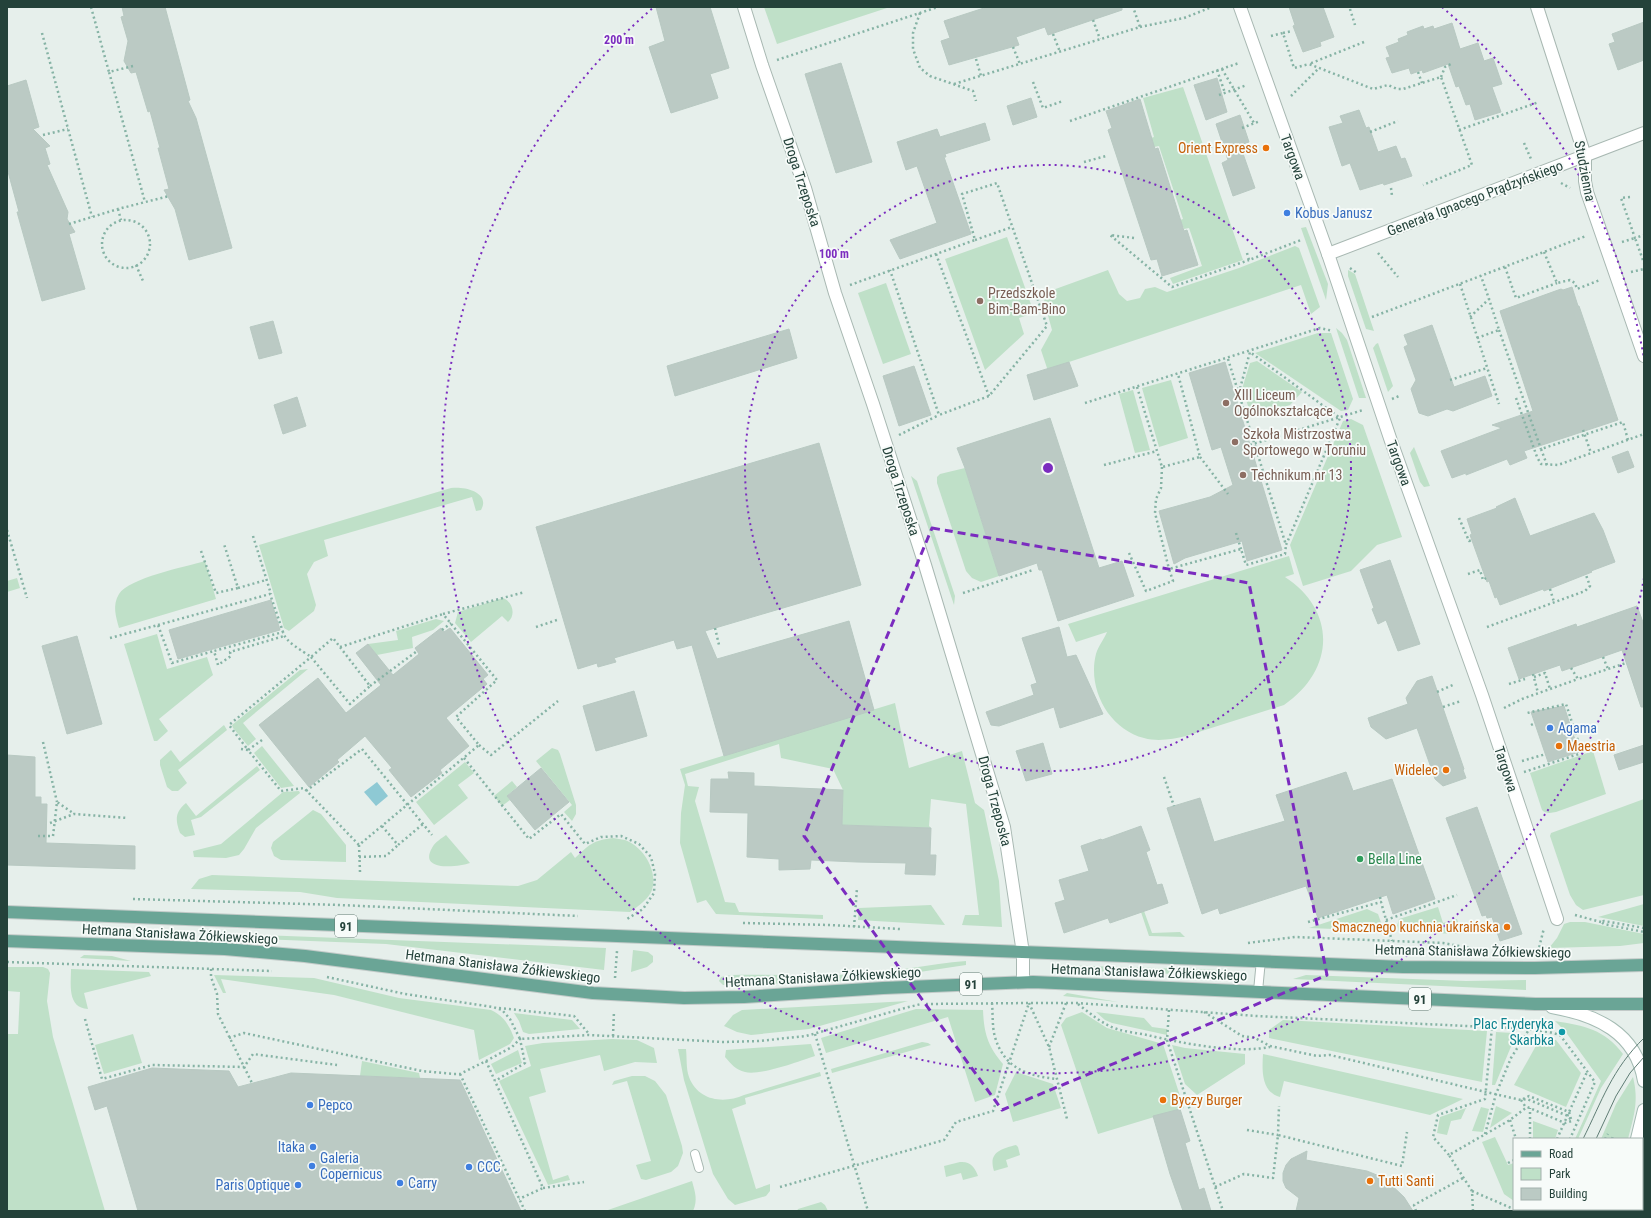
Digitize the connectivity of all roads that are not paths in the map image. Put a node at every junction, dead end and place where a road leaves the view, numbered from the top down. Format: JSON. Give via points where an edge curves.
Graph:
{"nodes":[{"id":1,"x":744,"y":7,"type":"edge"},
{"id":2,"x":1240,"y":7,"type":"edge"},
{"id":3,"x":1537,"y":7,"type":"edge"},
{"id":4,"x":1644,"y":133,"type":"edge"},
{"id":5,"x":1584,"y":156,"type":"junction"},
{"id":6,"x":1328,"y":254,"type":"junction"},
{"id":7,"x":1644,"y":356,"type":"edge"},
{"id":8,"x":7,"y":912,"type":"edge"},
{"id":9,"x":1557,"y":919,"type":"dead end"},
{"id":10,"x":7,"y":941,"type":"edge"},
{"id":11,"x":1023,"y":953,"type":"junction"},
{"id":12,"x":1261,"y":960,"type":"junction"},
{"id":13,"x":1644,"y":965,"type":"edge"},
{"id":14,"x":1023,"y":982,"type":"junction"},
{"id":15,"x":1258,"y":991,"type":"junction"},
{"id":16,"x":1536,"y":1004,"type":"junction"},
{"id":17,"x":1644,"y":1004,"type":"edge"},
{"id":18,"x":1644,"y":1081,"type":"edge"},
{"id":19,"x":1644,"y":1110,"type":"edge"},
{"id":20,"x":1637,"y":1138,"type":"edge"},
{"id":21,"x":695,"y":1154,"type":"dead end"},
{"id":22,"x":699,"y":1168,"type":"dead end"}],
"edges":[{"from":1,"to":11,"type":"street","name":"Droga Trzeposka","via":[[806,188],[835,293],[923,557],[1004,827]]},
{"from":2,"to":6,"type":"street","name":"Targowa"},
{"from":3,"to":5,"type":"street","name":"Studzienna"},
{"from":4,"to":5,"type":"street","name":"Generała Ignacego Prądzyńskiego"},
{"from":5,"to":6,"type":"street","name":"Generała Ignacego Prądzyńskiego"},
{"from":5,"to":7,"type":"street","name":"Studzienna","via":[[1587,192]]},
{"from":6,"to":9,"type":"street","name":"Targowa"},
{"from":8,"to":11,"type":"main road","name":"Hetmana Stanisława Żółkiewskiego","number":"91"},
{"from":10,"to":14,"type":"main road","name":"Hetmana Stanisława Żółkiewskiego","number":"91","via":[[225,948],[593,993],[684,998]]},
{"from":11,"to":12,"type":"main road","name":"Hetmana Stanisława Żółkiewskiego","number":"91"},
{"from":11,"to":14,"type":"street","name":"Droga Trzeposka"},
{"from":12,"to":13,"type":"main road","name":"Hetmana Stanisława Żółkiewskiego","number":"91","via":[[1403,967],[1535,968]]},
{"from":12,"to":15,"type":"lane"},
{"from":14,"to":15,"type":"main road","name":"Hetmana Stanisława Żółkiewskiego","number":"91"},
{"from":15,"to":16,"type":"main road","name":"Hetmana Stanisława Żółkiewskiego","number":"91"},
{"from":16,"to":17,"type":"main road","name":"Hetmana Stanisława Żółkiewskiego"},
{"from":16,"to":18,"type":"street","via":[[1582,1014],[1612,1029],[1632,1050]]},
{"from":19,"to":20,"type":"street"},
{"from":21,"to":22,"type":"lane"}]}
